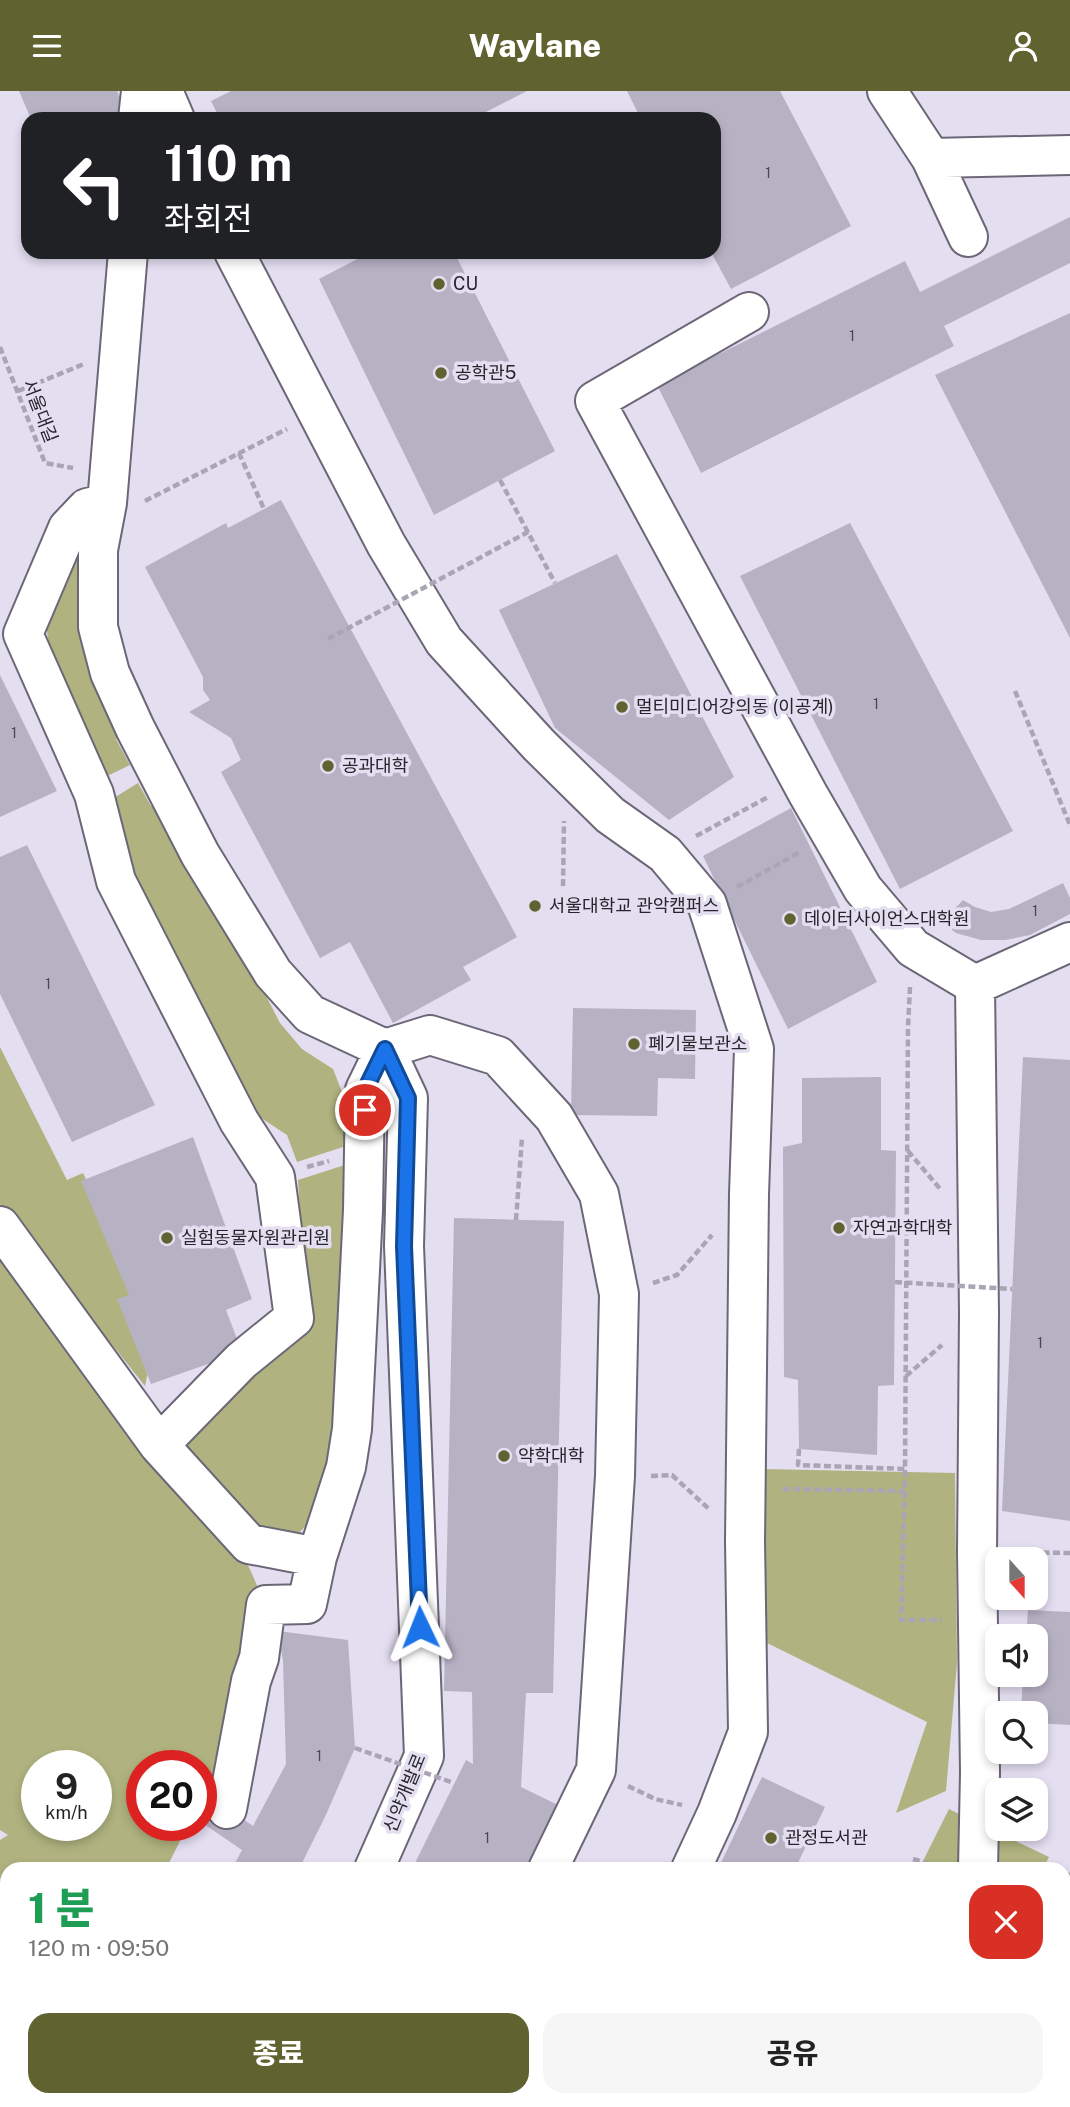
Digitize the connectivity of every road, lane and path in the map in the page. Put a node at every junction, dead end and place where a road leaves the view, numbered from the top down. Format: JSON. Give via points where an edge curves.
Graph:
{"nodes":[{"id":1,"x":141,"y":91,"type":"edge"},
{"id":2,"x":163,"y":91,"type":"edge"},
{"id":3,"x":887,"y":91,"type":"edge"},
{"id":4,"x":139,"y":112,"type":"edge"},
{"id":5,"x":172,"y":112,"type":"edge"},
{"id":6,"x":1070,"y":155,"type":"edge"},
{"id":7,"x":931,"y":158,"type":"junction"},
{"id":8,"x":968,"y":237,"type":"dead end"},
{"id":9,"x":127,"y":259,"type":"edge"},
{"id":10,"x":238,"y":259,"type":"edge"},
{"id":11,"x":749,"y":312,"type":"dead end"},
{"id":12,"x":0,"y":347,"type":"edge"},
{"id":13,"x":317,"y":413,"type":"junction"},
{"id":14,"x":239,"y":453,"type":"junction"},
{"id":15,"x":500,"y":480,"type":"dead end"},
{"id":16,"x":108,"y":488,"type":"junction"},
{"id":17,"x":264,"y":509,"type":"dead end"},
{"id":18,"x":528,"y":532,"type":"junction"},
{"id":19,"x":555,"y":583,"type":"dead end"},
{"id":20,"x":328,"y":639,"type":"dead end"},
{"id":21,"x":1015,"y":691,"type":"dead end"},
{"id":22,"x":564,"y":769,"type":"junction"},
{"id":23,"x":800,"y":779,"type":"junction"},
{"id":24,"x":1070,"y":825,"type":"edge"},
{"id":25,"x":831,"y":835,"type":"junction"},
{"id":26,"x":665,"y":854,"type":"junction"},
{"id":27,"x":563,"y":886,"type":"dead end"},
{"id":28,"x":708,"y":904,"type":"junction"},
{"id":29,"x":1070,"y":942,"type":"edge"},
{"id":30,"x":913,"y":947,"type":"junction"},
{"id":31,"x":975,"y":985,"type":"junction"},
{"id":32,"x":385,"y":1049,"type":"junction"},
{"id":33,"x":526,"y":1089,"type":"junction"},
{"id":34,"x":363,"y":1150,"type":"junction"},
{"id":35,"x":275,"y":1177,"type":"junction"},
{"id":36,"x":516,"y":1220,"type":"dead end"},
{"id":37,"x":0,"y":1226,"type":"edge"},
{"id":38,"x":713,"y":1234,"type":"dead end"},
{"id":39,"x":895,"y":1282,"type":"dead end"},
{"id":40,"x":1012,"y":1289,"type":"dead end"},
{"id":41,"x":619,"y":1294,"type":"junction"},
{"id":42,"x":159,"y":1445,"type":"junction"},
{"id":43,"x":799,"y":1449,"type":"dead end"},
{"id":44,"x":905,"y":1469,"type":"junction"},
{"id":45,"x":615,"y":1476,"type":"junction"},
{"id":46,"x":746,"y":1488,"type":"junction"},
{"id":47,"x":904,"y":1491,"type":"junction"},
{"id":48,"x":745,"y":1541,"type":"junction"},
{"id":49,"x":977,"y":1552,"type":"junction"},
{"id":50,"x":1070,"y":1553,"type":"edge"},
{"id":51,"x":317,"y":1557,"type":"junction"},
{"id":52,"x":901,"y":1620,"type":"dead end"},
{"id":53,"x":355,"y":1748,"type":"dead end"},
{"id":54,"x":596,"y":1770,"type":"junction"},
{"id":55,"x":454,"y":1783,"type":"dead end"},
{"id":56,"x":227,"y":1809,"type":"dead end"},
{"id":57,"x":717,"y":1813,"type":"junction"},
{"id":58,"x":913,"y":1859,"type":"dead end"},
{"id":59,"x":377,"y":1862,"type":"edge"},
{"id":60,"x":551,"y":1862,"type":"edge"},
{"id":61,"x":694,"y":1862,"type":"edge"},
{"id":62,"x":924,"y":1862,"type":"edge"},
{"id":63,"x":978,"y":1862,"type":"edge"}],
"edges":[{"from":1,"to":4,"type":"street"},
{"from":2,"to":5,"type":"street"},
{"from":3,"to":7,"type":"street"},
{"from":6,"to":7,"type":"street"},
{"from":7,"to":8,"type":"street"},
{"from":9,"to":16,"type":"street"},
{"from":10,"to":13,"type":"street"},
{"from":11,"to":23,"type":"street","via":[[595,401]]},
{"from":12,"to":16,"type":"path","name":"서울대길","via":[[45,463]]},
{"from":13,"to":14,"type":"path"},
{"from":13,"to":22,"type":"street","via":[[444,641]]},
{"from":14,"to":16,"type":"path","via":[[135,506]]},
{"from":14,"to":17,"type":"path"},
{"from":15,"to":18,"type":"path"},
{"from":16,"to":32,"type":"street","via":[[97,550],[99,627],[110,673],[135,728],[200,854],[273,973],[310,1014]]},
{"from":16,"to":35,"type":"street","via":[[68,528],[23,634],[94,794],[116,881],[239,1121]]},
{"from":18,"to":19,"type":"path"},
{"from":18,"to":20,"type":"path","bridge":true},
{"from":21,"to":24,"type":"path"},
{"from":22,"to":26,"type":"street","via":[[610,815]]},
{"from":22,"to":27,"type":"path"},
{"from":23,"to":25,"type":"street"},
{"from":23,"to":26,"type":"path"},
{"from":25,"to":28,"type":"path"},
{"from":25,"to":30,"type":"street","via":[[863,889]]},
{"from":26,"to":28,"type":"street"},
{"from":28,"to":46,"type":"street","via":[[754,1049]]},
{"from":29,"to":31,"type":"street"},
{"from":30,"to":31,"type":"street"},
{"from":30,"to":44,"type":"path","via":[[908,1027]]},
{"from":31,"to":49,"type":"street"},
{"from":32,"to":33,"type":"street","via":[[430,1035],[498,1056]]},
{"from":32,"to":34,"type":"street","via":[[365,1090]]},
{"from":32,"to":59,"type":"street","name":"신약개발로","via":[[408,1098],[404,1246],[424,1756]]},
{"from":33,"to":36,"type":"path"},
{"from":33,"to":41,"type":"street","via":[[554,1117],[599,1194]]},
{"from":34,"to":35,"type":"path"},
{"from":34,"to":51,"type":"street","via":[[352,1429],[346,1468]]},
{"from":35,"to":42,"type":"street","via":[[294,1318],[241,1361]]},
{"from":37,"to":42,"type":"street"},
{"from":38,"to":41,"type":"path","via":[[677,1275]]},
{"from":39,"to":40,"type":"path","bridge":true},
{"from":41,"to":45,"type":"street"},
{"from":42,"to":51,"type":"street","via":[[249,1544]]},
{"from":43,"to":44,"type":"path","via":[[798,1465]]},
{"from":44,"to":47,"type":"path"},
{"from":45,"to":48,"type":"path","via":[[672,1475]]},
{"from":45,"to":54,"type":"street"},
{"from":46,"to":47,"type":"path"},
{"from":46,"to":48,"type":"street"},
{"from":47,"to":52,"type":"path"},
{"from":48,"to":57,"type":"street","via":[[748,1732]]},
{"from":49,"to":50,"type":"path"},
{"from":49,"to":63,"type":"street"},
{"from":51,"to":56,"type":"street","via":[[307,1604],[266,1605],[260,1658],[251,1681]]},
{"from":53,"to":55,"type":"path","bridge":true},
{"from":54,"to":57,"type":"path","via":[[655,1799]]},
{"from":54,"to":60,"type":"street"},
{"from":57,"to":61,"type":"street"},
{"from":58,"to":62,"type":"path"}]}
